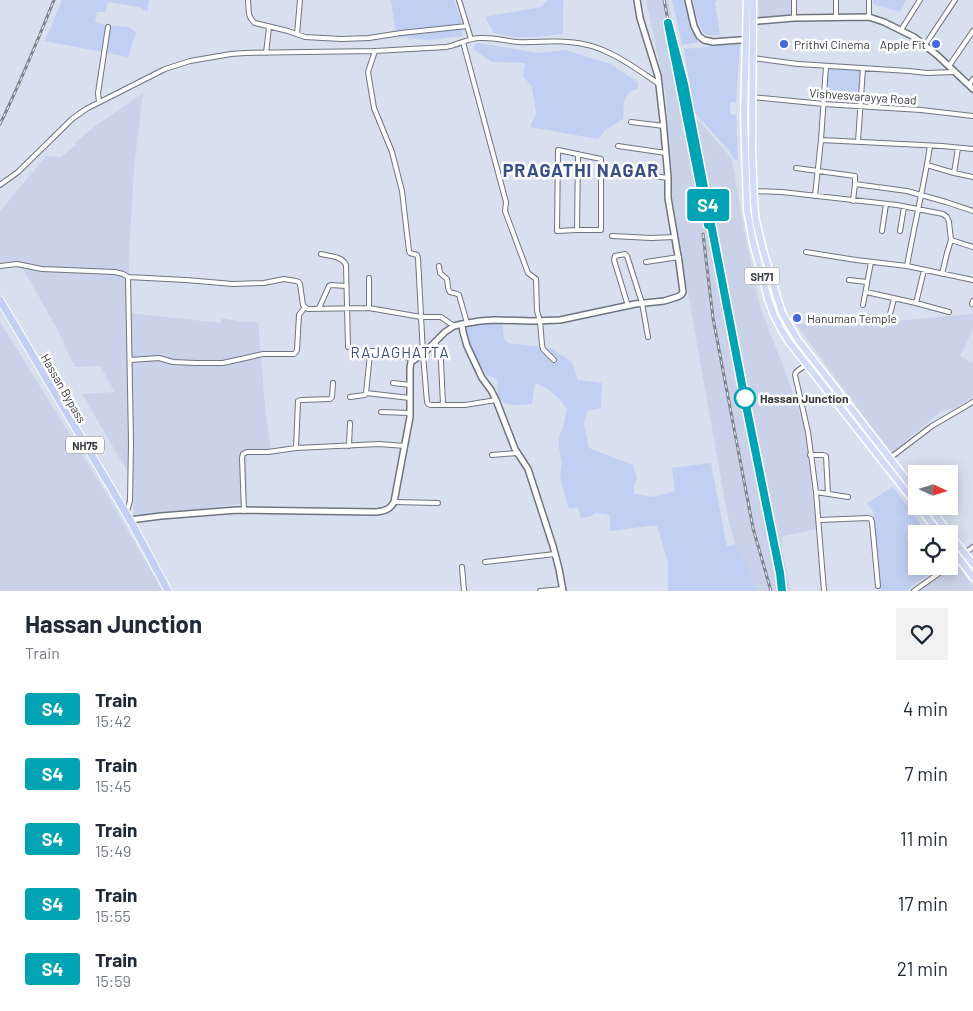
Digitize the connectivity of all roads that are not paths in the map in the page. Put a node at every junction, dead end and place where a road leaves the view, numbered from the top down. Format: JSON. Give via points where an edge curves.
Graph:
{"nodes":[{"id":1,"x":248,"y":0,"type":"edge"},
{"id":2,"x":300,"y":0,"type":"edge"},
{"id":3,"x":459,"y":0,"type":"edge"},
{"id":4,"x":638,"y":0,"type":"edge"},
{"id":5,"x":688,"y":0,"type":"edge"},
{"id":6,"x":747,"y":0,"type":"edge"},
{"id":7,"x":753,"y":0,"type":"edge"},
{"id":8,"x":794,"y":0,"type":"edge"},
{"id":9,"x":836,"y":0,"type":"edge"},
{"id":10,"x":869,"y":0,"type":"edge"},
{"id":11,"x":920,"y":0,"type":"edge"},
{"id":12,"x":955,"y":0,"type":"edge"},
{"id":13,"x":836,"y":17,"type":"junction"},
{"id":14,"x":869,"y":17,"type":"junction"},
{"id":15,"x":794,"y":18,"type":"junction"},
{"id":16,"x":750,"y":22,"type":"junction"},
{"id":17,"x":467,"y":26,"type":"junction"},
{"id":18,"x":108,"y":27,"type":"dead end"},
{"id":19,"x":269,"y":27,"type":"junction"},
{"id":20,"x":900,"y":30,"type":"junction"},
{"id":21,"x":973,"y":31,"type":"edge"},
{"id":22,"x":297,"y":34,"type":"junction"},
{"id":23,"x":471,"y":39,"type":"junction"},
{"id":24,"x":750,"y":39,"type":"junction"},
{"id":25,"x":463,"y":42,"type":"junction"},
{"id":26,"x":925,"y":45,"type":"junction"},
{"id":27,"x":375,"y":51,"type":"junction"},
{"id":28,"x":266,"y":53,"type":"junction"},
{"id":29,"x":753,"y":58,"type":"junction"},
{"id":30,"x":826,"y":66,"type":"junction"},
{"id":31,"x":948,"y":66,"type":"junction"},
{"id":32,"x":863,"y":68,"type":"junction"},
{"id":33,"x":955,"y":72,"type":"junction"},
{"id":34,"x":973,"y":79,"type":"edge"},
{"id":35,"x":659,"y":84,"type":"junction"},
{"id":36,"x":971,"y":87,"type":"edge"},
{"id":37,"x":744,"y":97,"type":"junction"},
{"id":38,"x":752,"y":97,"type":"junction"},
{"id":39,"x":98,"y":102,"type":"junction"},
{"id":40,"x":824,"y":104,"type":"junction"},
{"id":41,"x":861,"y":106,"type":"junction"},
{"id":42,"x":973,"y":116,"type":"edge"},
{"id":43,"x":631,"y":122,"type":"dead end"},
{"id":44,"x":664,"y":126,"type":"junction"},
{"id":45,"x":822,"y":140,"type":"junction"},
{"id":46,"x":858,"y":142,"type":"junction"},
{"id":47,"x":618,"y":146,"type":"dead end"},
{"id":48,"x":930,"y":146,"type":"junction"},
{"id":49,"x":958,"y":148,"type":"junction"},
{"id":50,"x":973,"y":149,"type":"edge"},
{"id":51,"x":666,"y":153,"type":"junction"},
{"id":52,"x":578,"y":154,"type":"junction"},
{"id":53,"x":927,"y":165,"type":"junction"},
{"id":54,"x":796,"y":168,"type":"dead end"},
{"id":55,"x":601,"y":169,"type":"junction"},
{"id":56,"x":818,"y":170,"type":"junction"},
{"id":57,"x":954,"y":173,"type":"junction"},
{"id":58,"x":973,"y":177,"type":"edge"},
{"id":59,"x":668,"y":178,"type":"junction"},
{"id":60,"x":0,"y":184,"type":"edge"},
{"id":61,"x":855,"y":184,"type":"junction"},
{"id":62,"x":754,"y":191,"type":"junction"},
{"id":63,"x":922,"y":194,"type":"junction"},
{"id":64,"x":815,"y":196,"type":"junction"},
{"id":65,"x":853,"y":201,"type":"junction"},
{"id":66,"x":886,"y":204,"type":"junction"},
{"id":67,"x":904,"y":207,"type":"junction"},
{"id":68,"x":919,"y":210,"type":"junction"},
{"id":69,"x":973,"y":211,"type":"edge"},
{"id":70,"x":577,"y":230,"type":"junction"},
{"id":71,"x":882,"y":231,"type":"dead end"},
{"id":72,"x":900,"y":231,"type":"dead end"},
{"id":73,"x":612,"y":236,"type":"dead end"},
{"id":74,"x":675,"y":237,"type":"junction"},
{"id":75,"x":951,"y":240,"type":"junction"},
{"id":76,"x":973,"y":247,"type":"edge"},
{"id":77,"x":763,"y":250,"type":"junction"},
{"id":78,"x":755,"y":252,"type":"junction"},
{"id":79,"x":806,"y":252,"type":"dead end"},
{"id":80,"x":321,"y":254,"type":"dead end"},
{"id":81,"x":678,"y":257,"type":"junction"},
{"id":82,"x":646,"y":262,"type":"dead end"},
{"id":83,"x":870,"y":262,"type":"junction"},
{"id":84,"x":0,"y":266,"type":"edge"},
{"id":85,"x":439,"y":266,"type":"dead end"},
{"id":86,"x":907,"y":266,"type":"junction"},
{"id":87,"x":924,"y":270,"type":"junction"},
{"id":88,"x":942,"y":274,"type":"junction"},
{"id":89,"x":128,"y":277,"type":"junction"},
{"id":90,"x":369,"y":278,"type":"dead end"},
{"id":91,"x":850,"y":280,"type":"dead end"},
{"id":92,"x":973,"y":280,"type":"edge"},
{"id":93,"x":867,"y":282,"type":"junction"},
{"id":94,"x":346,"y":286,"type":"junction"},
{"id":95,"x":866,"y":292,"type":"junction"},
{"id":96,"x":894,"y":298,"type":"junction"},
{"id":97,"x":0,"y":300,"type":"edge"},
{"id":98,"x":642,"y":303,"type":"junction"},
{"id":99,"x":916,"y":304,"type":"junction"},
{"id":100,"x":864,"y":305,"type":"dead end"},
{"id":101,"x":628,"y":306,"type":"junction"},
{"id":102,"x":305,"y":308,"type":"junction"},
{"id":103,"x":319,"y":308,"type":"junction"},
{"id":104,"x":347,"y":308,"type":"junction"},
{"id":105,"x":369,"y":308,"type":"junction"},
{"id":106,"x":949,"y":312,"type":"dead end"},
{"id":107,"x":890,"y":314,"type":"dead end"},
{"id":108,"x":421,"y":318,"type":"junction"},
{"id":109,"x":540,"y":321,"type":"junction"},
{"id":110,"x":465,"y":324,"type":"junction"},
{"id":111,"x":454,"y":326,"type":"junction"},
{"id":112,"x":648,"y":337,"type":"dead end"},
{"id":113,"x":796,"y":337,"type":"junction"},
{"id":114,"x":435,"y":342,"type":"junction"},
{"id":115,"x":789,"y":342,"type":"junction"},
{"id":116,"x":348,"y":347,"type":"dead end"},
{"id":117,"x":423,"y":354,"type":"junction"},
{"id":118,"x":415,"y":359,"type":"junction"},
{"id":119,"x":130,"y":360,"type":"junction"},
{"id":120,"x":554,"y":360,"type":"dead end"},
{"id":121,"x":806,"y":364,"type":"junction"},
{"id":122,"x":333,"y":383,"type":"dead end"},
{"id":123,"x":393,"y":383,"type":"dead end"},
{"id":124,"x":410,"y":385,"type":"junction"},
{"id":125,"x":366,"y":392,"type":"junction"},
{"id":126,"x":350,"y":397,"type":"dead end"},
{"id":127,"x":410,"y":398,"type":"junction"},
{"id":128,"x":496,"y":400,"type":"junction"},
{"id":129,"x":973,"y":402,"type":"edge"},
{"id":130,"x":443,"y":405,"type":"junction"},
{"id":131,"x":381,"y":412,"type":"dead end"},
{"id":132,"x":410,"y":414,"type":"junction"},
{"id":133,"x":350,"y":424,"type":"dead end"},
{"id":134,"x":349,"y":446,"type":"junction"},
{"id":135,"x":405,"y":446,"type":"junction"},
{"id":136,"x":296,"y":448,"type":"junction"},
{"id":137,"x":885,"y":452,"type":"junction"},
{"id":138,"x":518,"y":453,"type":"junction"},
{"id":139,"x":810,"y":454,"type":"junction"},
{"id":140,"x":492,"y":455,"type":"dead end"},
{"id":141,"x":878,"y":456,"type":"junction"},
{"id":142,"x":890,"y":458,"type":"junction"},
{"id":143,"x":908,"y":482,"type":"edge"},
{"id":144,"x":816,"y":492,"type":"junction"},
{"id":145,"x":828,"y":494,"type":"junction"},
{"id":146,"x":908,"y":494,"type":"edge"},
{"id":147,"x":848,"y":497,"type":"dead end"},
{"id":148,"x":394,"y":502,"type":"junction"},
{"id":149,"x":438,"y":503,"type":"dead end"},
{"id":150,"x":244,"y":511,"type":"junction"},
{"id":151,"x":925,"y":515,"type":"edge"},
{"id":152,"x":935,"y":515,"type":"edge"},
{"id":153,"x":128,"y":517,"type":"junction"},
{"id":154,"x":819,"y":520,"type":"junction"},
{"id":155,"x":933,"y":525,"type":"edge"},
{"id":156,"x":973,"y":547,"type":"edge"},
{"id":157,"x":965,"y":553,"type":"junction"},
{"id":158,"x":555,"y":554,"type":"junction"},
{"id":159,"x":959,"y":559,"type":"joint"},
{"id":160,"x":485,"y":562,"type":"dead end"},
{"id":161,"x":973,"y":564,"type":"edge"},
{"id":162,"x":462,"y":567,"type":"dead end"},
{"id":163,"x":973,"y":577,"type":"edge"},
{"id":164,"x":878,"y":586,"type":"dead end"},
{"id":165,"x":563,"y":590,"type":"edge"},
{"id":166,"x":168,"y":591,"type":"edge"},
{"id":167,"x":464,"y":591,"type":"edge"},
{"id":168,"x":540,"y":591,"type":"edge"},
{"id":169,"x":824,"y":591,"type":"edge"},
{"id":170,"x":914,"y":591,"type":"edge"}],
"edges":[{"from":1,"to":19,"type":"street","via":[[251,20]]},
{"from":2,"to":22,"type":"street"},
{"from":3,"to":17,"type":"street"},
{"from":4,"to":35,"type":"street"},
{"from":5,"to":24,"type":"street","via":[[694,26],[704,40]]},
{"from":6,"to":16,"type":"main road","number":"SH71"},
{"from":7,"to":16,"type":"main road","number":"SH71"},
{"from":8,"to":15,"type":"street"},
{"from":9,"to":13,"type":"street"},
{"from":10,"to":14,"type":"street"},
{"from":11,"to":20,"type":"street"},
{"from":12,"to":26,"type":"street"},
{"from":13,"to":14,"type":"street"},
{"from":13,"to":15,"type":"street"},
{"from":14,"to":20,"type":"street"},
{"from":15,"to":16,"type":"street"},
{"from":16,"to":24,"type":"main road","number":"SH71"},
{"from":17,"to":22,"type":"street","via":[[369,38],[323,38]]},
{"from":17,"to":23,"type":"street"},
{"from":18,"to":39,"type":"street"},
{"from":19,"to":22,"type":"street"},
{"from":19,"to":28,"type":"street"},
{"from":20,"to":26,"type":"street"},
{"from":21,"to":31,"type":"street"},
{"from":23,"to":25,"type":"street"},
{"from":23,"to":35,"type":"street","via":[[577,42],[622,59]]},
{"from":24,"to":29,"type":"main road","number":"SH71"},
{"from":24,"to":37,"type":"main road","number":"SH71"},
{"from":25,"to":27,"type":"street","via":[[446,47]]},
{"from":25,"to":109,"type":"street","via":[[506,202],[505,211],[528,273],[536,279]]},
{"from":26,"to":31,"type":"street"},
{"from":27,"to":28,"type":"street"},
{"from":27,"to":108,"type":"street","via":[[368,72],[374,108],[392,152],[402,191],[409,251],[418,258]]},
{"from":28,"to":39,"type":"street","via":[[231,54],[190,61],[165,69]]},
{"from":29,"to":30,"type":"street"},
{"from":29,"to":38,"type":"main road","number":"SH71"},
{"from":30,"to":32,"type":"street"},
{"from":30,"to":40,"type":"street"},
{"from":31,"to":33,"type":"street"},
{"from":32,"to":33,"type":"street"},
{"from":32,"to":41,"type":"street"},
{"from":33,"to":36,"type":"street"},
{"from":34,"to":36,"type":"street"},
{"from":35,"to":44,"type":"street"},
{"from":37,"to":38,"type":"main road"},
{"from":37,"to":78,"type":"main road","number":"SH71","via":[[747,210]]},
{"from":38,"to":40,"type":"street","name":"Vishvesvarayya Road"},
{"from":38,"to":62,"type":"main road","number":"SH71"},
{"from":39,"to":60,"type":"street","via":[[72,119],[18,172]]},
{"from":40,"to":41,"type":"street","name":"Vishvesvarayya Road"},
{"from":40,"to":45,"type":"street"},
{"from":41,"to":42,"type":"street","name":"Vishvesvarayya Road"},
{"from":41,"to":46,"type":"street"},
{"from":43,"to":44,"type":"street"},
{"from":44,"to":51,"type":"street"},
{"from":45,"to":46,"type":"street"},
{"from":45,"to":56,"type":"street"},
{"from":46,"to":48,"type":"street"},
{"from":47,"to":51,"type":"street"},
{"from":48,"to":49,"type":"street"},
{"from":48,"to":53,"type":"street"},
{"from":49,"to":50,"type":"street"},
{"from":49,"to":57,"type":"street"},
{"from":51,"to":59,"type":"street"},
{"from":52,"to":55,"type":"street","via":[[601,159]]},
{"from":52,"to":70,"type":"street"},
{"from":52,"to":70,"type":"street","via":[[558,150],[557,232]]},
{"from":53,"to":57,"type":"street"},
{"from":53,"to":63,"type":"street"},
{"from":54,"to":56,"type":"street"},
{"from":55,"to":59,"type":"street"},
{"from":55,"to":70,"type":"street","via":[[601,230]]},
{"from":56,"to":61,"type":"street","via":[[856,176]]},
{"from":56,"to":64,"type":"street"},
{"from":57,"to":58,"type":"street"},
{"from":59,"to":74,"type":"street"},
{"from":61,"to":63,"type":"street"},
{"from":61,"to":65,"type":"street"},
{"from":62,"to":64,"type":"street"},
{"from":62,"to":77,"type":"main road","number":"SH71","via":[[756,221]]},
{"from":63,"to":68,"type":"street"},
{"from":63,"to":69,"type":"street"},
{"from":64,"to":65,"type":"street"},
{"from":65,"to":66,"type":"street"},
{"from":66,"to":67,"type":"street"},
{"from":66,"to":71,"type":"street"},
{"from":67,"to":68,"type":"street"},
{"from":67,"to":72,"type":"street"},
{"from":68,"to":75,"type":"street","via":[[947,217]]},
{"from":68,"to":86,"type":"street"},
{"from":73,"to":74,"type":"street"},
{"from":74,"to":81,"type":"street"},
{"from":75,"to":76,"type":"street"},
{"from":75,"to":88,"type":"street"},
{"from":77,"to":78,"type":"main road"},
{"from":77,"to":113,"type":"main road","number":"SH71","via":[[782,313]]},
{"from":78,"to":115,"type":"main road","number":"SH71","via":[[774,315]]},
{"from":79,"to":83,"type":"street"},
{"from":80,"to":94,"type":"street","via":[[344,262]]},
{"from":81,"to":82,"type":"street"},
{"from":81,"to":98,"type":"street","via":[[684,288],[681,295]]},
{"from":83,"to":86,"type":"street"},
{"from":83,"to":93,"type":"street"},
{"from":84,"to":89,"type":"street","via":[[17,264],[115,272]]},
{"from":85,"to":110,"type":"street","via":[[440,273],[447,279],[449,292],[459,295]]},
{"from":86,"to":87,"type":"street"},
{"from":87,"to":88,"type":"street"},
{"from":87,"to":99,"type":"street"},
{"from":88,"to":92,"type":"street"},
{"from":89,"to":102,"type":"street","via":[[232,284],[296,280],[300,284]]},
{"from":89,"to":119,"type":"street"},
{"from":90,"to":105,"type":"street"},
{"from":91,"to":93,"type":"street"},
{"from":93,"to":95,"type":"street"},
{"from":94,"to":103,"type":"street","via":[[329,286]]},
{"from":94,"to":104,"type":"street"},
{"from":95,"to":96,"type":"street"},
{"from":95,"to":100,"type":"street"},
{"from":96,"to":99,"type":"street"},
{"from":96,"to":107,"type":"street"},
{"from":97,"to":153,"type":"highway","name":"Hassan Bypass","number":"NH75"},
{"from":98,"to":101,"type":"street"},
{"from":98,"to":101,"type":"street","via":[[627,256],[615,256]]},
{"from":98,"to":112,"type":"street"},
{"from":99,"to":106,"type":"street"},
{"from":101,"to":109,"type":"street"},
{"from":102,"to":103,"type":"street"},
{"from":102,"to":119,"type":"street","via":[[299,316],[294,354],[263,354],[223,362],[196,363],[159,358]]},
{"from":103,"to":104,"type":"street"},
{"from":104,"to":105,"type":"street"},
{"from":104,"to":116,"type":"street"},
{"from":105,"to":108,"type":"street"},
{"from":108,"to":111,"type":"street","via":[[443,317]]},
{"from":108,"to":117,"type":"street"},
{"from":109,"to":110,"type":"street","via":[[494,320]]},
{"from":109,"to":120,"type":"street","via":[[543,349]]},
{"from":110,"to":111,"type":"street"},
{"from":110,"to":128,"type":"street","via":[[466,346]]},
{"from":111,"to":114,"type":"street"},
{"from":113,"to":115,"type":"main road"},
{"from":113,"to":137,"type":"main road","number":"SH71"},
{"from":114,"to":117,"type":"street"},
{"from":114,"to":130,"type":"street","via":[[441,361]]},
{"from":115,"to":121,"type":"main road","number":"SH71"},
{"from":117,"to":118,"type":"street"},
{"from":117,"to":130,"type":"street","via":[[427,402]]},
{"from":118,"to":124,"type":"street","via":[[411,362]]},
{"from":118,"to":125,"type":"street","via":[[371,351]]},
{"from":119,"to":153,"type":"street"},
{"from":121,"to":139,"type":"street","via":[[795,375]]},
{"from":121,"to":141,"type":"main road","number":"SH71"},
{"from":122,"to":136,"type":"street","via":[[330,399],[298,401]]},
{"from":123,"to":124,"type":"street"},
{"from":124,"to":127,"type":"street"},
{"from":125,"to":126,"type":"street","via":[[365,396]]},
{"from":125,"to":127,"type":"street"},
{"from":127,"to":132,"type":"street"},
{"from":128,"to":130,"type":"street","via":[[472,405]]},
{"from":128,"to":138,"type":"street"},
{"from":129,"to":142,"type":"street","via":[[932,426]]},
{"from":131,"to":132,"type":"street"},
{"from":132,"to":135,"type":"street"},
{"from":133,"to":134,"type":"street"},
{"from":134,"to":135,"type":"street"},
{"from":134,"to":136,"type":"street"},
{"from":135,"to":148,"type":"street"},
{"from":136,"to":150,"type":"street","via":[[243,454]]},
{"from":137,"to":141,"type":"main road"},
{"from":137,"to":142,"type":"main road","number":"SH71"},
{"from":138,"to":140,"type":"street"},
{"from":138,"to":158,"type":"street","via":[[528,469]]},
{"from":139,"to":144,"type":"street"},
{"from":139,"to":145,"type":"street","via":[[826,456]]},
{"from":141,"to":146,"type":"main road","number":"SH71"},
{"from":142,"to":143,"type":"main road","number":"SH71"},
{"from":144,"to":145,"type":"street"},
{"from":144,"to":154,"type":"street"},
{"from":145,"to":147,"type":"street"},
{"from":148,"to":149,"type":"street"},
{"from":148,"to":150,"type":"street","via":[[387,510],[376,512]]},
{"from":150,"to":153,"type":"street"},
{"from":151,"to":155,"type":"main road","number":"SH71"},
{"from":152,"to":157,"type":"main road"},
{"from":153,"to":166,"type":"highway","name":"Hassan Bypass","number":"NH75"},
{"from":154,"to":164,"type":"street","via":[[871,519]]},
{"from":154,"to":169,"type":"street"},
{"from":156,"to":157,"type":"street"},
{"from":157,"to":161,"type":"main road"},
{"from":158,"to":160,"type":"street"},
{"from":158,"to":165,"type":"street"},
{"from":159,"to":163,"type":"main road"},
{"from":159,"to":170,"type":"street"},
{"from":162,"to":167,"type":"street"},
{"from":165,"to":168,"type":"street"}]}
